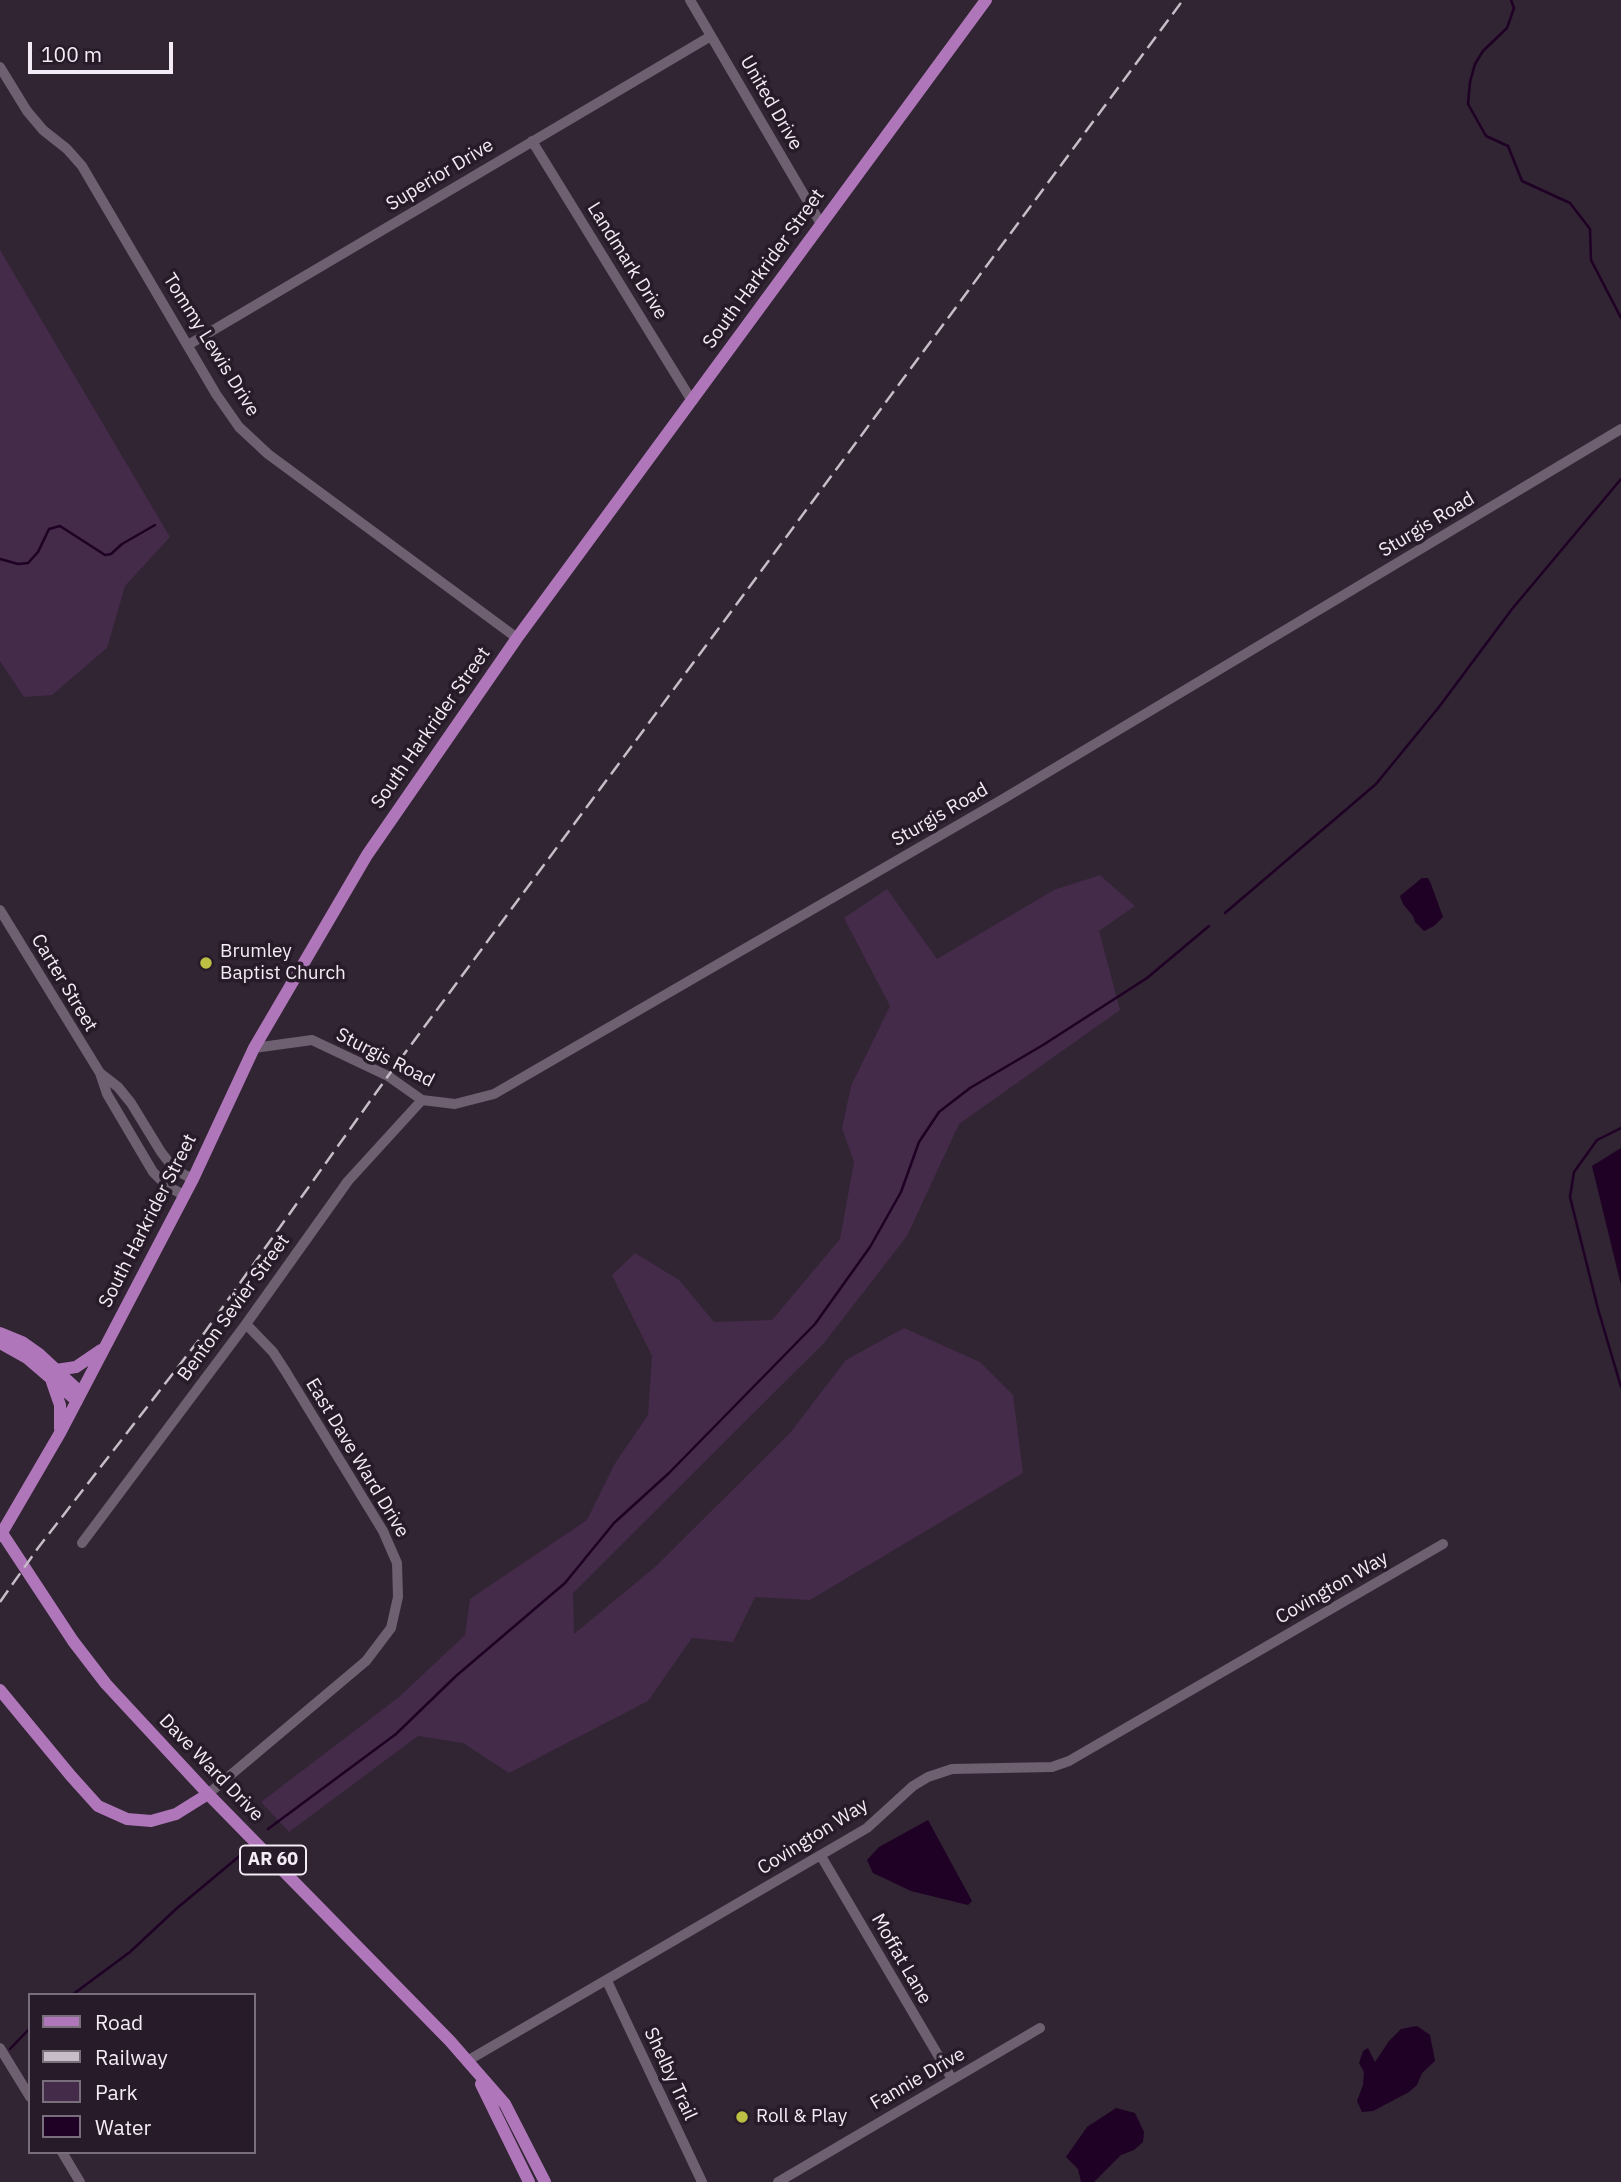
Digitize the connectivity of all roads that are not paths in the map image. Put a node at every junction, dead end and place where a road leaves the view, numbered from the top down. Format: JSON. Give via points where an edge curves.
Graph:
{"nodes":[{"id":1,"x":690,"y":0,"type":"edge"},
{"id":2,"x":986,"y":0,"type":"edge"},
{"id":3,"x":711,"y":36,"type":"junction"},
{"id":4,"x":0,"y":67,"type":"edge"},
{"id":5,"x":532,"y":141,"type":"junction"},
{"id":6,"x":821,"y":224,"type":"junction"},
{"id":7,"x":188,"y":345,"type":"junction"},
{"id":8,"x":692,"y":401,"type":"junction"},
{"id":9,"x":1621,"y":429,"type":"edge"},
{"id":10,"x":517,"y":638,"type":"junction"},
{"id":11,"x":0,"y":910,"type":"edge"},
{"id":12,"x":254,"y":1048,"type":"junction"},
{"id":13,"x":100,"y":1073,"type":"junction"},
{"id":14,"x":422,"y":1100,"type":"junction"},
{"id":15,"x":193,"y":1178,"type":"junction"},
{"id":16,"x":184,"y":1195,"type":"junction"},
{"id":17,"x":246,"y":1324,"type":"junction"},
{"id":18,"x":0,"y":1333,"type":"edge"},
{"id":19,"x":0,"y":1343,"type":"edge"},
{"id":20,"x":104,"y":1348,"type":"junction"},
{"id":21,"x":54,"y":1374,"type":"junction"},
{"id":22,"x":79,"y":1397,"type":"junction"},
{"id":23,"x":61,"y":1433,"type":"junction"},
{"id":24,"x":0,"y":1530,"type":"edge"},
{"id":25,"x":0,"y":1536,"type":"edge"},
{"id":26,"x":82,"y":1543,"type":"dead end"},
{"id":27,"x":1443,"y":1544,"type":"dead end"},
{"id":28,"x":0,"y":1690,"type":"edge"},
{"id":29,"x":208,"y":1794,"type":"junction"},
{"id":30,"x":821,"y":1856,"type":"junction"},
{"id":31,"x":607,"y":1980,"type":"junction"},
{"id":32,"x":1040,"y":2028,"type":"dead end"},
{"id":33,"x":0,"y":2048,"type":"edge"},
{"id":34,"x":467,"y":2061,"type":"junction"},
{"id":35,"x":477,"y":2074,"type":"junction"},
{"id":36,"x":952,"y":2079,"type":"junction"},
{"id":37,"x":28,"y":2095,"type":"edge"},
{"id":38,"x":63,"y":2154,"type":"edge"},
{"id":39,"x":80,"y":2182,"type":"edge"},
{"id":40,"x":529,"y":2182,"type":"edge"},
{"id":41,"x":545,"y":2182,"type":"edge"},
{"id":42,"x":702,"y":2182,"type":"edge"},
{"id":43,"x":778,"y":2182,"type":"edge"}],
"edges":[{"from":1,"to":3,"type":"street","name":"United Drive"},
{"from":2,"to":6,"type":"main road","name":"South Harkrider Street"},
{"from":3,"to":5,"type":"street","name":"Superior Drive"},
{"from":3,"to":6,"type":"street","name":"United Drive"},
{"from":4,"to":7,"type":"street","name":"Tommy Lewis Drive","via":[[35,121],[82,166]]},
{"from":5,"to":7,"type":"street","name":"Superior Drive"},
{"from":5,"to":8,"type":"street","name":"Landmark Drive"},
{"from":6,"to":8,"type":"main road","name":"South Harkrider Street"},
{"from":7,"to":10,"type":"street","name":"Tommy Lewis Drive","via":[[239,427],[268,454]]},
{"from":8,"to":10,"type":"main road","name":"South Harkrider Street"},
{"from":9,"to":14,"type":"street","name":"Sturgis Road","via":[[1003,799],[494,1094],[455,1104]]},
{"from":10,"to":12,"type":"main road","name":"South Harkrider Street","via":[[367,855]]},
{"from":11,"to":13,"type":"street","name":"Carter Street"},
{"from":12,"to":14,"type":"street","name":"Sturgis Road","via":[[312,1040],[388,1076]]},
{"from":12,"to":15,"type":"main road","name":"South Harkrider Street"},
{"from":13,"to":15,"type":"street","name":"Carter Street","via":[[131,1103],[176,1170]]},
{"from":13,"to":16,"type":"street","name":"Carter Street","via":[[107,1094],[153,1172]]},
{"from":14,"to":17,"type":"street","name":"Benton Sevier Street","via":[[348,1181]]},
{"from":15,"to":16,"type":"main road","name":"South Harkrider Street"},
{"from":16,"to":20,"type":"main road","name":"South Harkrider Street"},
{"from":17,"to":26,"type":"street","name":"Benton Sevier Street"},
{"from":17,"to":29,"type":"street","name":"East Dave Ward Drive","via":[[273,1352],[383,1531],[397,1563],[398,1597],[391,1628],[366,1661]]},
{"from":18,"to":21,"type":"main road","via":[[22,1342]]},
{"from":19,"to":21,"type":"main road"},
{"from":20,"to":21,"type":"main road","via":[[76,1367]]},
{"from":20,"to":22,"type":"main road","name":"South Harkrider Street"},
{"from":21,"to":22,"type":"main road"},
{"from":21,"to":23,"type":"main road"},
{"from":22,"to":23,"type":"main road","name":"South Harkrider Street"},
{"from":23,"to":25,"type":"main road","name":"South Harkrider Street"},
{"from":24,"to":29,"type":"main road","name":"Dave Ward Drive","number":"AR 60","via":[[106,1684]]},
{"from":27,"to":30,"type":"street","name":"Covington Way","via":[[1069,1761],[1052,1767],[952,1769],[928,1777],[867,1828]]},
{"from":28,"to":29,"type":"main road","via":[[98,1806],[127,1819],[151,1821],[176,1814]]},
{"from":29,"to":34,"type":"main road","name":"Dave Ward Drive","number":"AR 60"},
{"from":30,"to":31,"type":"street","name":"Covington Way"},
{"from":30,"to":36,"type":"street","name":"Moffat Lane"},
{"from":31,"to":34,"type":"street","name":"Covington Way"},
{"from":31,"to":42,"type":"street","name":"Shelby Trail"},
{"from":32,"to":36,"type":"street","name":"Fannie Drive"},
{"from":33,"to":37,"type":"street"},
{"from":34,"to":35,"type":"main road","name":"Dave Ward Drive","number":"AR 60"},
{"from":35,"to":40,"type":"main road","name":"Dave Ward Drive","number":"AR 60"},
{"from":35,"to":41,"type":"main road","name":"Dave Ward Drive","number":"AR 60","via":[[505,2104]]},
{"from":36,"to":43,"type":"street","name":"Fannie Drive"},
{"from":38,"to":39,"type":"street"}]}
